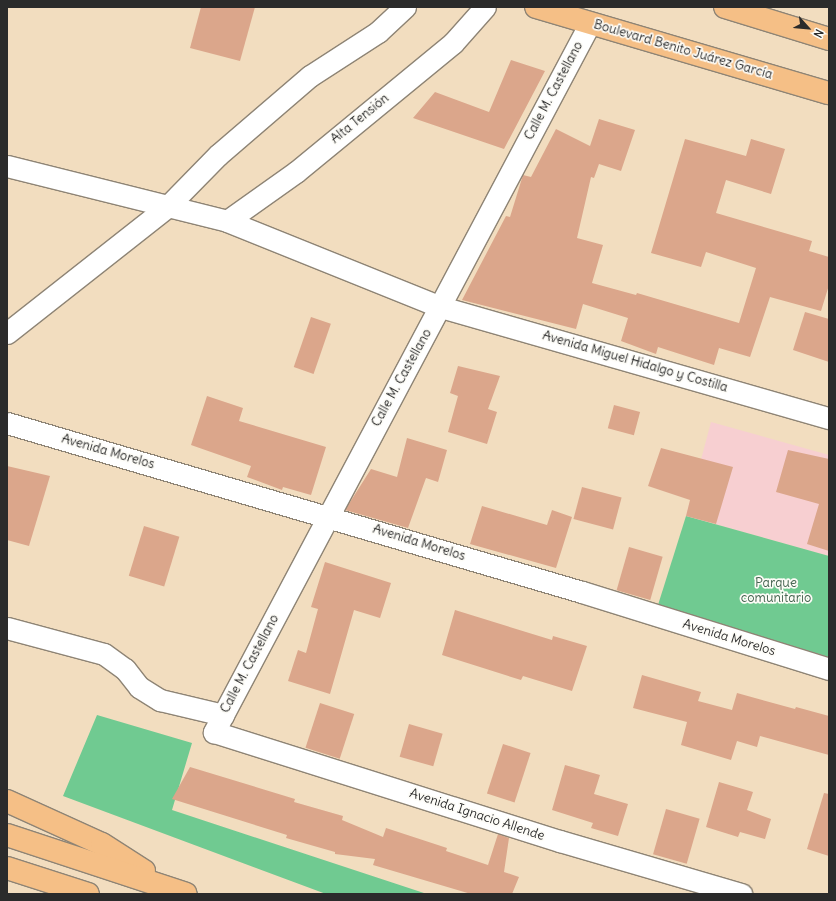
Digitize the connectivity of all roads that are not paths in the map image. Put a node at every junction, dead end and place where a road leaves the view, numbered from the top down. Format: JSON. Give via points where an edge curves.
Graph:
{"nodes":[{"id":1,"x":405,"y":7,"type":"edge"},
{"id":2,"x":485,"y":7,"type":"edge"},
{"id":3,"x":536,"y":7,"type":"edge"},
{"id":4,"x":725,"y":7,"type":"edge"},
{"id":5,"x":590,"y":23,"type":"junction"},
{"id":6,"x":829,"y":40,"type":"edge"},
{"id":7,"x":829,"y":93,"type":"edge"},
{"id":8,"x":7,"y":166,"type":"edge"},
{"id":9,"x":167,"y":207,"type":"junction"},
{"id":10,"x":227,"y":222,"type":"junction"},
{"id":11,"x":441,"y":307,"type":"junction"},
{"id":12,"x":7,"y":332,"type":"edge"},
{"id":13,"x":829,"y":418,"type":"edge"},
{"id":14,"x":7,"y":423,"type":"edge"},
{"id":15,"x":327,"y":516,"type":"junction"},
{"id":16,"x":7,"y":628,"type":"edge"},
{"id":17,"x":829,"y":669,"type":"edge"},
{"id":18,"x":219,"y":723,"type":"junction"},
{"id":19,"x":7,"y":801,"type":"edge"},
{"id":20,"x":7,"y":835,"type":"edge"},
{"id":21,"x":7,"y":868,"type":"edge"},
{"id":22,"x":177,"y":890,"type":"edge"},
{"id":23,"x":88,"y":894,"type":"edge"},
{"id":24,"x":741,"y":894,"type":"edge"}],
"edges":[{"from":1,"to":9,"type":"street","via":[[378,32],[310,76],[218,155]]},
{"from":2,"to":10,"type":"street","name":"Alta Tensión","via":[[453,43],[296,172]]},
{"from":3,"to":5,"type":"main road","name":"Boulevard Benito Juárez García"},
{"from":4,"to":6,"type":"main road"},
{"from":5,"to":7,"type":"main road","name":"Boulevard Benito Juárez García"},
{"from":5,"to":11,"type":"street","name":"Calle M. Castellano"},
{"from":8,"to":9,"type":"street","name":"Avenida Miguel Hidalgo y Costilla"},
{"from":9,"to":10,"type":"street","name":"Avenida Miguel Hidalgo y Costilla"},
{"from":9,"to":12,"type":"street"},
{"from":10,"to":11,"type":"street","name":"Avenida Miguel Hidalgo y Costilla"},
{"from":11,"to":13,"type":"street","name":"Avenida Miguel Hidalgo y Costilla"},
{"from":11,"to":15,"type":"street","name":"Calle M. Castellano"},
{"from":14,"to":15,"type":"street","name":"Avenida Morelos"},
{"from":15,"to":17,"type":"street","name":"Avenida Morelos"},
{"from":15,"to":18,"type":"street","name":"Calle M. Castellano"},
{"from":16,"to":18,"type":"street","name":"Avenida Ignacio Allende","via":[[104,654],[125,669],[139,687],[160,700]]},
{"from":18,"to":24,"type":"street","name":"Avenida Ignacio Allende","via":[[552,839]]},
{"from":19,"to":22,"type":"main road","via":[[102,844]]},
{"from":20,"to":22,"type":"main road"},
{"from":21,"to":23,"type":"main road"}]}
